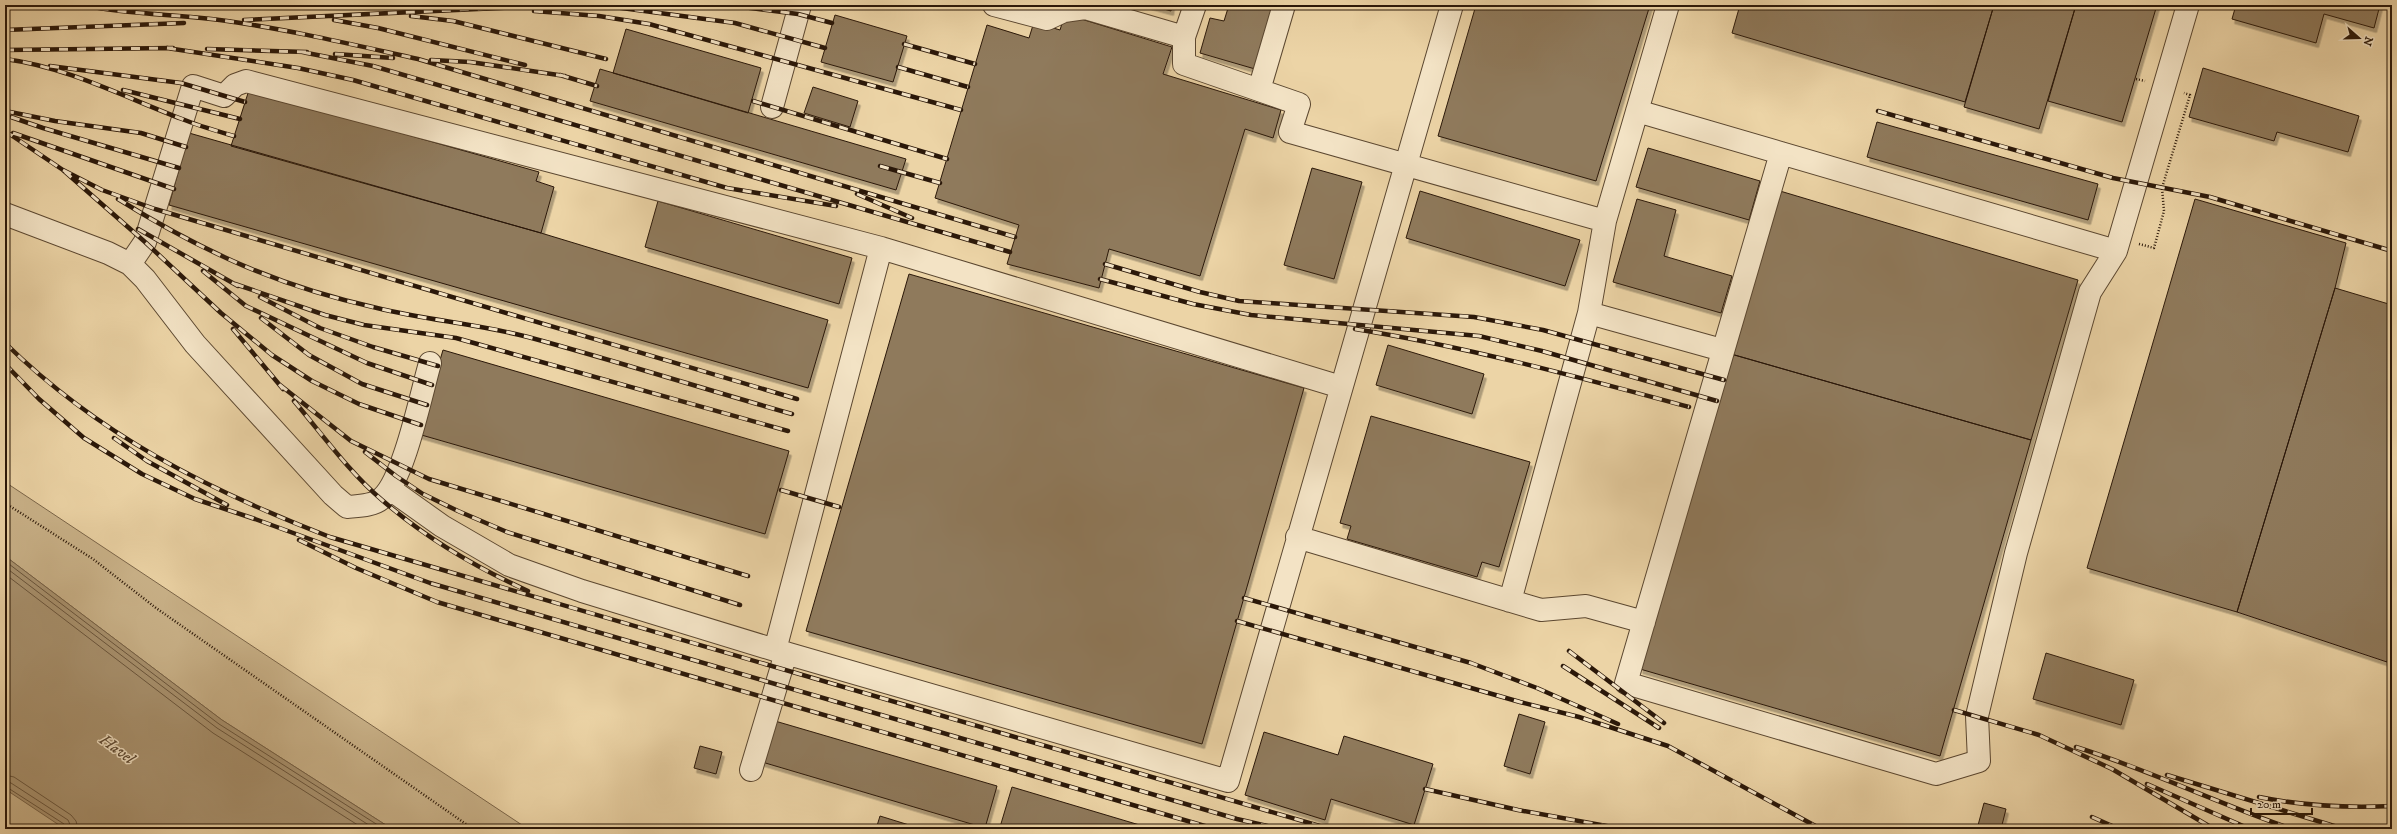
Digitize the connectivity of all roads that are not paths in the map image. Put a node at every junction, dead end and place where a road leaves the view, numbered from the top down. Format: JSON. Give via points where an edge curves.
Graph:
{"nodes":[{"id":1,"x":800,"y":5,"type":"edge"},
{"id":2,"x":994,"y":5,"type":"edge"},
{"id":3,"x":1195,"y":5,"type":"edge"},
{"id":4,"x":1284,"y":5,"type":"edge"},
{"id":5,"x":1452,"y":5,"type":"edge"},
{"id":6,"x":1668,"y":5,"type":"edge"},
{"id":7,"x":2188,"y":5,"type":"edge"},
{"id":8,"x":1184,"y":37,"type":"junction"},
{"id":9,"x":1259,"y":90,"type":"junction"},
{"id":10,"x":772,"y":107,"type":"dead end"},
{"id":11,"x":1637,"y":111,"type":"junction"},
{"id":12,"x":1781,"y":153,"type":"junction"},
{"id":13,"x":1406,"y":164,"type":"junction"},
{"id":14,"x":5,"y":214,"type":"edge"},
{"id":15,"x":1605,"y":221,"type":"junction"},
{"id":16,"x":2118,"y":245,"type":"junction"},
{"id":17,"x":881,"y":248,"type":"junction"},
{"id":18,"x":130,"y":264,"type":"junction"},
{"id":19,"x":1589,"y":313,"type":"junction"},
{"id":20,"x":1722,"y":350,"type":"junction"},
{"id":21,"x":430,"y":363,"type":"dead end"},
{"id":22,"x":1341,"y":387,"type":"junction"},
{"id":23,"x":390,"y":489,"type":"junction"},
{"id":24,"x":1297,"y":537,"type":"junction"},
{"id":25,"x":1510,"y":602,"type":"junction"},
{"id":26,"x":1644,"y":622,"type":"junction"},
{"id":27,"x":780,"y":652,"type":"junction"},
{"id":28,"x":751,"y":770,"type":"dead end"}],
"edges":[{"from":1,"to":10,"type":"lane"},
{"from":2,"to":8,"type":"lane","via":[[1047,19],[1064,11],[1085,8]]},
{"from":3,"to":8,"type":"lane"},
{"from":4,"to":9,"type":"lane"},
{"from":5,"to":13,"type":"lane"},
{"from":6,"to":11,"type":"lane"},
{"from":7,"to":16,"type":"lane"},
{"from":8,"to":9,"type":"lane","via":[[1184,64]]},
{"from":9,"to":13,"type":"lane","via":[[1299,104],[1290,132]]},
{"from":11,"to":12,"type":"lane"},
{"from":11,"to":15,"type":"lane"},
{"from":12,"to":16,"type":"lane"},
{"from":12,"to":20,"type":"lane"},
{"from":13,"to":15,"type":"lane"},
{"from":13,"to":22,"type":"lane"},
{"from":14,"to":18,"type":"lane","via":[[108,253]]},
{"from":15,"to":19,"type":"lane"},
{"from":16,"to":26,"type":"lane","via":[[2090,292],[2016,553],[1977,716],[1979,761],[1936,774],[1626,683]]},
{"from":17,"to":18,"type":"lane","via":[[246,81],[235,84],[224,96],[193,86],[145,242]]},
{"from":17,"to":22,"type":"lane"},
{"from":17,"to":27,"type":"lane"},
{"from":18,"to":23,"type":"lane","via":[[145,279],[195,344],[333,495],[347,507],[366,505],[381,499]]},
{"from":19,"to":20,"type":"lane"},
{"from":19,"to":25,"type":"lane"},
{"from":20,"to":26,"type":"lane"},
{"from":21,"to":23,"type":"lane","via":[[400,466]]},
{"from":22,"to":24,"type":"lane"},
{"from":23,"to":27,"type":"lane","via":[[442,526],[509,565],[582,591]]},
{"from":24,"to":25,"type":"lane"},
{"from":24,"to":27,"type":"lane","via":[[1228,781]]},
{"from":25,"to":26,"type":"lane","via":[[1541,610],[1586,606]]},
{"from":27,"to":28,"type":"lane"}]}
